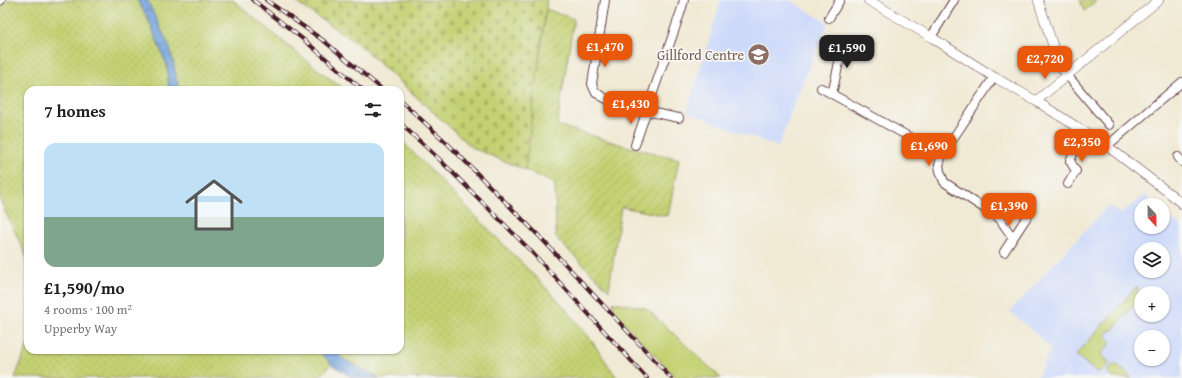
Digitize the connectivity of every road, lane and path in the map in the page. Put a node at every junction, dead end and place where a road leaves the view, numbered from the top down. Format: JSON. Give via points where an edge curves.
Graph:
{"nodes":[{"id":1,"x":605,"y":0,"type":"edge"},
{"id":2,"x":684,"y":0,"type":"edge"},
{"id":3,"x":840,"y":0,"type":"edge"},
{"id":4,"x":868,"y":0,"type":"edge"},
{"id":5,"x":954,"y":0,"type":"edge"},
{"id":6,"x":1038,"y":0,"type":"edge"},
{"id":7,"x":1159,"y":0,"type":"edge"},
{"id":8,"x":829,"y":18,"type":"dead end"},
{"id":9,"x":931,"y":37,"type":"junction"},
{"id":10,"x":844,"y":40,"type":"dead end"},
{"id":11,"x":1067,"y":74,"type":"junction"},
{"id":12,"x":994,"y":77,"type":"junction"},
{"id":13,"x":1182,"y":82,"type":"edge"},
{"id":14,"x":821,"y":88,"type":"dead end"},
{"id":15,"x":832,"y":94,"type":"junction"},
{"id":16,"x":1036,"y":101,"type":"junction"},
{"id":17,"x":646,"y":111,"type":"junction"},
{"id":18,"x":679,"y":118,"type":"dead end"},
{"id":19,"x":1109,"y":125,"type":"dead end"},
{"id":20,"x":1083,"y":131,"type":"junction"},
{"id":21,"x":635,"y":145,"type":"dead end"},
{"id":22,"x":1107,"y":146,"type":"junction"},
{"id":23,"x":942,"y":155,"type":"junction"},
{"id":24,"x":1068,"y":184,"type":"dead end"},
{"id":25,"x":1182,"y":204,"type":"edge"},
{"id":26,"x":1030,"y":212,"type":"dead end"},
{"id":27,"x":1013,"y":238,"type":"junction"},
{"id":28,"x":1004,"y":252,"type":"dead end"}],
"edges":[{"from":1,"to":17,"type":"street","via":[[592,84],[594,91],[607,100]]},
{"from":2,"to":17,"type":"street"},
{"from":3,"to":8,"type":"street"},
{"from":4,"to":9,"type":"street"},
{"from":5,"to":9,"type":"street"},
{"from":6,"to":11,"type":"street","via":[[1059,64]]},
{"from":7,"to":11,"type":"street"},
{"from":9,"to":12,"type":"street"},
{"from":10,"to":15,"type":"street"},
{"from":11,"to":16,"type":"street"},
{"from":11,"to":19,"type":"street"},
{"from":12,"to":16,"type":"street"},
{"from":12,"to":23,"type":"street"},
{"from":13,"to":22,"type":"street"},
{"from":14,"to":15,"type":"street"},
{"from":15,"to":23,"type":"street"},
{"from":16,"to":20,"type":"street"},
{"from":17,"to":18,"type":"street"},
{"from":17,"to":21,"type":"street"},
{"from":20,"to":22,"type":"street"},
{"from":20,"to":24,"type":"street","via":[[1070,161],[1076,171]]},
{"from":22,"to":25,"type":"street"},
{"from":23,"to":27,"type":"street","via":[[939,165],[944,182],[998,218]]},
{"from":26,"to":27,"type":"street"},
{"from":27,"to":28,"type":"street"}]}
